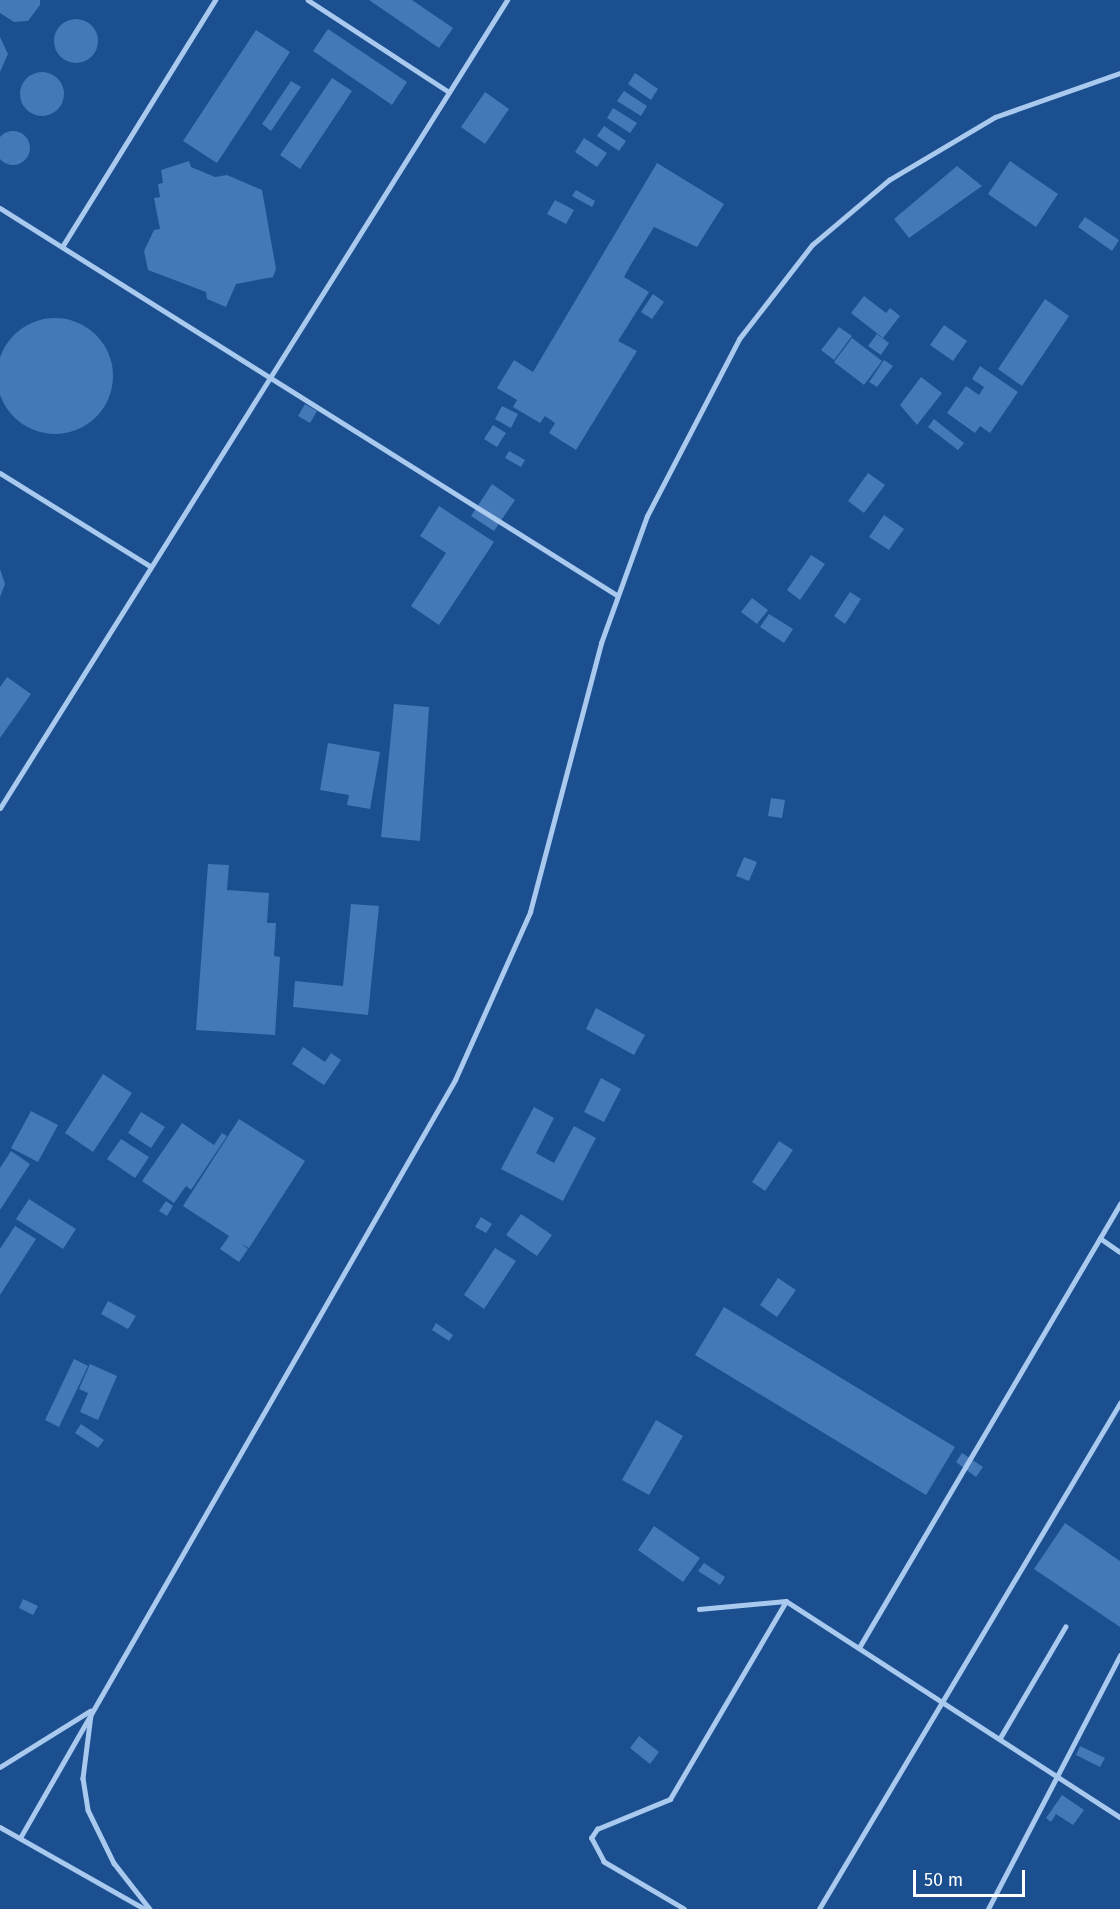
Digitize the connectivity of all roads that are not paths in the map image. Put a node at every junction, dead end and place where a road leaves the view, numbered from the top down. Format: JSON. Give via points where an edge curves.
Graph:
{"nodes":[{"id":1,"x":215,"y":0,"type":"edge"},
{"id":2,"x":308,"y":0,"type":"edge"},
{"id":3,"x":507,"y":0,"type":"edge"},
{"id":4,"x":1120,"y":73,"type":"edge"},
{"id":5,"x":449,"y":92,"type":"junction"},
{"id":6,"x":0,"y":208,"type":"edge"},
{"id":7,"x":62,"y":247,"type":"junction"},
{"id":8,"x":268,"y":376,"type":"junction"},
{"id":9,"x":0,"y":473,"type":"edge"},
{"id":10,"x":150,"y":566,"type":"junction"},
{"id":11,"x":617,"y":596,"type":"junction"},
{"id":12,"x":0,"y":808,"type":"edge"},
{"id":13,"x":1120,"y":1204,"type":"edge"},
{"id":14,"x":1100,"y":1238,"type":"junction"},
{"id":15,"x":1120,"y":1252,"type":"edge"},
{"id":16,"x":1120,"y":1403,"type":"edge"},
{"id":17,"x":786,"y":1601,"type":"junction"},
{"id":18,"x":699,"y":1610,"type":"dead end"},
{"id":19,"x":1065,"y":1627,"type":"dead end"},
{"id":20,"x":860,"y":1646,"type":"junction"},
{"id":21,"x":1120,"y":1655,"type":"edge"},
{"id":22,"x":942,"y":1699,"type":"junction"},
{"id":23,"x":93,"y":1709,"type":"junction"},
{"id":24,"x":1000,"y":1738,"type":"junction"},
{"id":25,"x":0,"y":1767,"type":"edge"},
{"id":26,"x":1057,"y":1777,"type":"junction"},
{"id":27,"x":1120,"y":1817,"type":"edge"},
{"id":28,"x":0,"y":1827,"type":"edge"},
{"id":29,"x":20,"y":1838,"type":"junction"},
{"id":30,"x":146,"y":1909,"type":"edge"},
{"id":31,"x":150,"y":1909,"type":"edge"},
{"id":32,"x":684,"y":1909,"type":"edge"},
{"id":33,"x":819,"y":1909,"type":"edge"},
{"id":34,"x":988,"y":1909,"type":"edge"}],
"edges":[{"from":1,"to":7,"type":"lane"},
{"from":2,"to":5,"type":"lane"},
{"from":3,"to":5,"type":"lane"},
{"from":4,"to":11,"type":"lane","via":[[1049,95],[969,129],[889,180],[812,245],[739,339],[647,516]]},
{"from":5,"to":8,"type":"lane"},
{"from":6,"to":7,"type":"lane"},
{"from":7,"to":8,"type":"lane"},
{"from":8,"to":10,"type":"lane"},
{"from":8,"to":11,"type":"lane"},
{"from":9,"to":10,"type":"lane"},
{"from":10,"to":12,"type":"lane"},
{"from":11,"to":23,"type":"lane","via":[[530,912],[455,1080]]},
{"from":13,"to":14,"type":"lane"},
{"from":14,"to":15,"type":"lane"},
{"from":14,"to":20,"type":"lane"},
{"from":16,"to":22,"type":"lane"},
{"from":17,"to":18,"type":"lane"},
{"from":17,"to":20,"type":"lane"},
{"from":17,"to":32,"type":"lane","via":[[670,1799],[597,1829],[591,1838],[604,1862]]},
{"from":19,"to":24,"type":"lane"},
{"from":20,"to":22,"type":"lane"},
{"from":21,"to":26,"type":"lane"},
{"from":22,"to":24,"type":"lane"},
{"from":22,"to":33,"type":"lane"},
{"from":23,"to":25,"type":"lane"},
{"from":23,"to":29,"type":"lane"},
{"from":23,"to":31,"type":"lane","via":[[82,1778],[88,1810],[114,1863]]},
{"from":24,"to":26,"type":"lane"},
{"from":26,"to":27,"type":"lane"},
{"from":26,"to":34,"type":"lane"},
{"from":28,"to":29,"type":"lane"},
{"from":29,"to":30,"type":"lane"}]}
